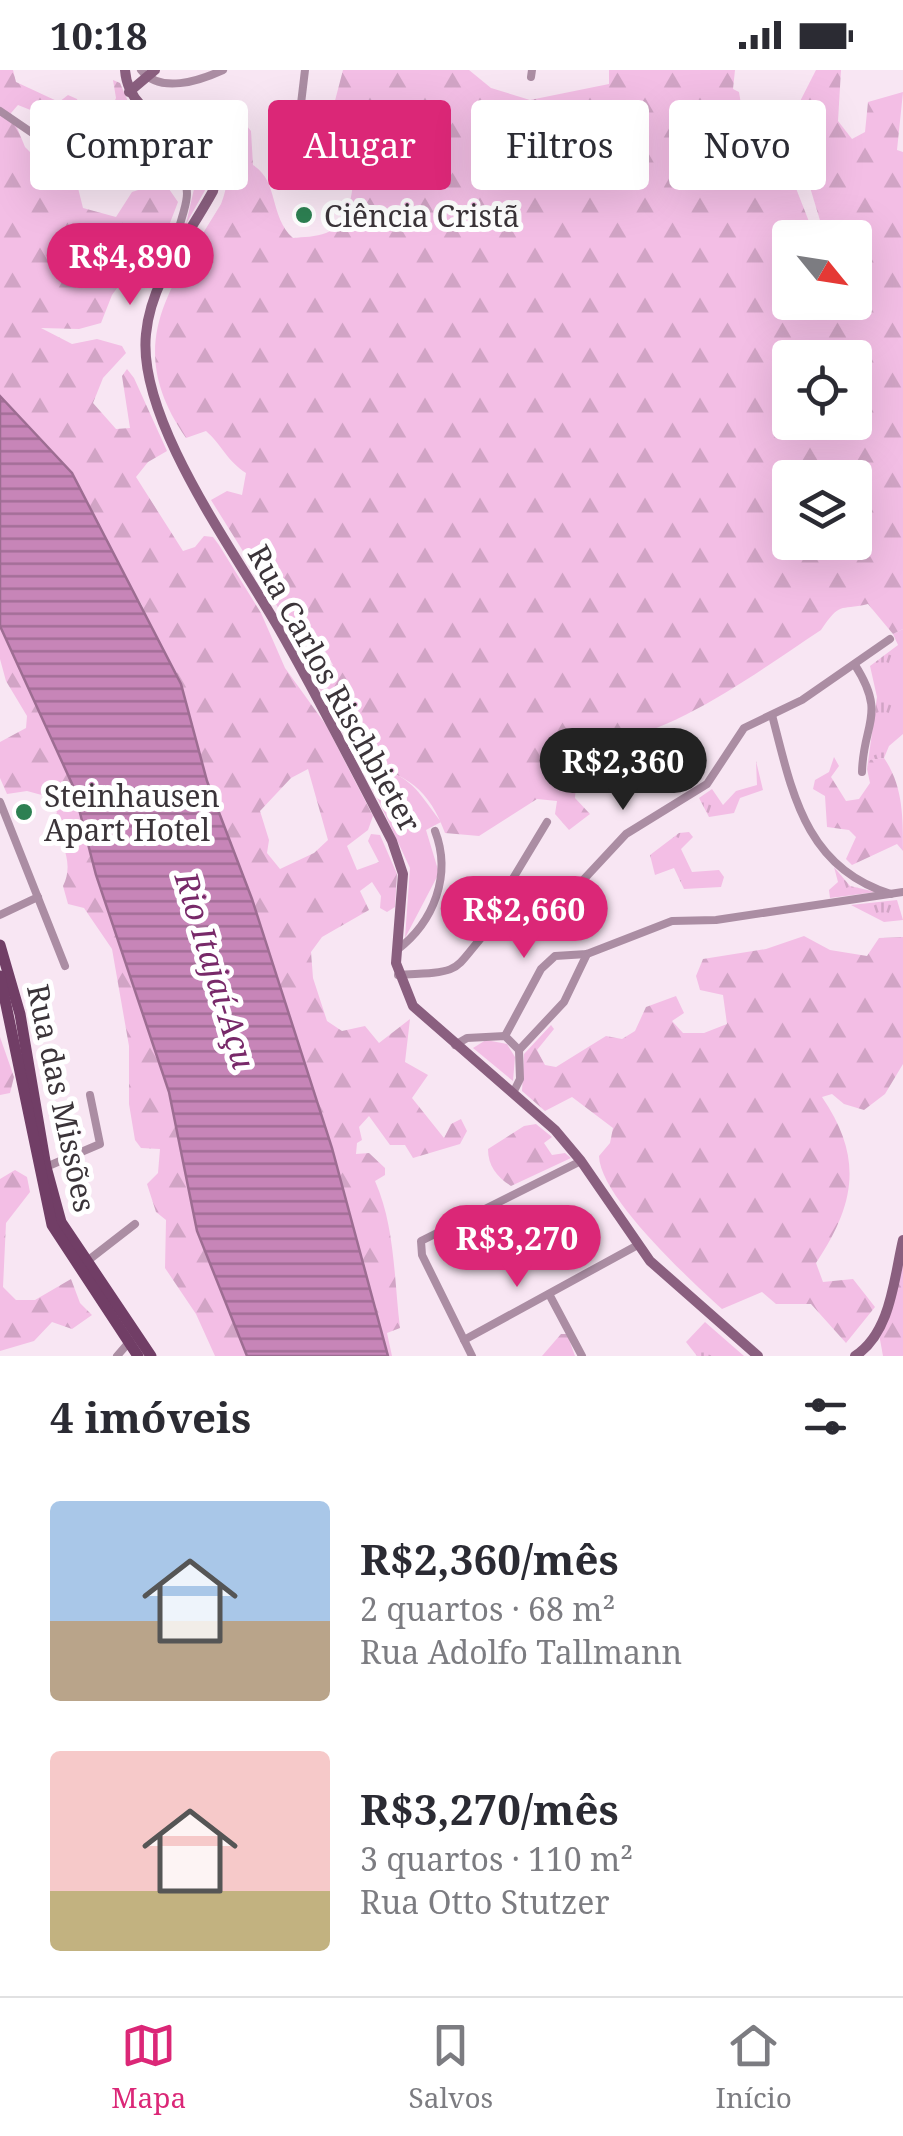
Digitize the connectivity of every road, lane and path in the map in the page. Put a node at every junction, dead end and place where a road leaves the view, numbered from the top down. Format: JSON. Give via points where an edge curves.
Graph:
{"nodes":[{"id":1,"x":124,"y":70,"type":"edge"},
{"id":2,"x":223,"y":70,"type":"edge"},
{"id":3,"x":304,"y":70,"type":"edge"},
{"id":4,"x":147,"y":72,"type":"edge"},
{"id":5,"x":129,"y":92,"type":"junction"},
{"id":6,"x":301,"y":100,"type":"edge"},
{"id":7,"x":0,"y":110,"type":"edge"},
{"id":8,"x":177,"y":253,"type":"junction"},
{"id":9,"x":890,"y":638,"type":"dead end"},
{"id":10,"x":855,"y":665,"type":"junction"},
{"id":11,"x":772,"y":714,"type":"junction"},
{"id":12,"x":862,"y":772,"type":"dead end"},
{"id":13,"x":0,"y":802,"type":"edge"},
{"id":14,"x":547,"y":822,"type":"dead end"},
{"id":15,"x":9,"y":826,"type":"junction"},
{"id":16,"x":0,"y":831,"type":"edge"},
{"id":17,"x":434,"y":831,"type":"dead end"},
{"id":18,"x":899,"y":894,"type":"edge"},
{"id":19,"x":38,"y":897,"type":"junction"},
{"id":20,"x":0,"y":915,"type":"edge"},
{"id":21,"x":494,"y":923,"type":"junction"},
{"id":22,"x":0,"y":944,"type":"edge"},
{"id":23,"x":396,"y":951,"type":"junction"},
{"id":24,"x":587,"y":954,"type":"junction"},
{"id":25,"x":65,"y":966,"type":"dead end"},
{"id":26,"x":398,"y":975,"type":"junction"},
{"id":27,"x":0,"y":976,"type":"edge"},
{"id":28,"x":504,"y":1036,"type":"junction"},
{"id":29,"x":455,"y":1045,"type":"junction"},
{"id":30,"x":518,"y":1050,"type":"junction"},
{"id":31,"x":513,"y":1093,"type":"junction"},
{"id":32,"x":90,"y":1095,"type":"dead end"},
{"id":33,"x":582,"y":1160,"type":"junction"},
{"id":34,"x":46,"y":1167,"type":"junction"},
{"id":35,"x":135,"y":1224,"type":"dead end"},
{"id":36,"x":903,"y":1240,"type":"edge"},
{"id":37,"x":636,"y":1246,"type":"junction"},
{"id":38,"x":86,"y":1262,"type":"junction"},
{"id":39,"x":549,"y":1294,"type":"junction"},
{"id":40,"x":133,"y":1339,"type":"junction"},
{"id":41,"x":464,"y":1340,"type":"junction"},
{"id":42,"x":117,"y":1356,"type":"edge"},
{"id":43,"x":138,"y":1356,"type":"edge"},
{"id":44,"x":151,"y":1356,"type":"edge"},
{"id":45,"x":472,"y":1356,"type":"edge"},
{"id":46,"x":582,"y":1356,"type":"edge"},
{"id":47,"x":758,"y":1356,"type":"edge"},
{"id":48,"x":855,"y":1356,"type":"edge"}],
"edges":[{"from":1,"to":5,"type":"street"},
{"from":2,"to":4,"type":"street","via":[[166,83]]},
{"from":3,"to":6,"type":"street"},
{"from":4,"to":5,"type":"street"},
{"from":5,"to":8,"type":"street","name":"Rua Carlos Rischbieter","via":[[206,154],[217,174],[214,191]]},
{"from":7,"to":8,"type":"street","via":[[94,166],[182,177],[188,196],[175,236]]},
{"from":8,"to":23,"type":"street","name":"Rua Carlos Rischbieter","via":[[159,281],[146,329],[153,397],[392,841],[402,874]]},
{"from":9,"to":10,"type":"street"},
{"from":10,"to":11,"type":"street"},
{"from":10,"to":12,"type":"street","via":[[868,685],[873,718]]},
{"from":11,"to":18,"type":"street","via":[[809,831],[850,879]]},
{"from":11,"to":21,"type":"street","via":[[744,728],[697,793],[626,834],[558,906]]},
{"from":13,"to":15,"type":"street"},
{"from":14,"to":21,"type":"street"},
{"from":15,"to":16,"type":"street"},
{"from":15,"to":19,"type":"street"},
{"from":17,"to":23,"type":"street","via":[[445,875]]},
{"from":18,"to":24,"type":"street","via":[[672,921]]},
{"from":19,"to":20,"type":"street"},
{"from":19,"to":25,"type":"street"},
{"from":21,"to":26,"type":"street","via":[[458,967],[440,975]]},
{"from":22,"to":34,"type":"main road","name":"Rua das Missões"},
{"from":23,"to":26,"type":"street","name":"Rua Carlos Rischbieter"},
{"from":24,"to":28,"type":"street","via":[[568,952],[546,964]]},
{"from":24,"to":30,"type":"street","via":[[571,992]]},
{"from":26,"to":29,"type":"street","name":"Rua Carlos Rischbieter","via":[[413,1006]]},
{"from":27,"to":40,"type":"main road","name":"Rua das Missões","via":[[52,1224]]},
{"from":28,"to":29,"type":"street"},
{"from":28,"to":30,"type":"street"},
{"from":29,"to":31,"type":"street","name":"Rua Carlos Rischbieter"},
{"from":30,"to":31,"type":"street","via":[[520,1079]]},
{"from":31,"to":33,"type":"street","name":"Rua Carlos Rischbieter"},
{"from":32,"to":34,"type":"street","via":[[100,1144]]},
{"from":33,"to":37,"type":"street","name":"Rua Carlos Rischbieter"},
{"from":33,"to":41,"type":"street","via":[[421,1241]]},
{"from":34,"to":38,"type":"main road","name":"Rua das Missões","via":[[62,1222]]},
{"from":35,"to":38,"type":"street"},
{"from":36,"to":48,"type":"street","via":[[879,1330]]},
{"from":37,"to":39,"type":"street"},
{"from":37,"to":47,"type":"street","name":"Rua Carlos Rischbieter"},
{"from":38,"to":40,"type":"main road","name":"Rua das Missões"},
{"from":39,"to":41,"type":"street"},
{"from":39,"to":46,"type":"street"},
{"from":40,"to":42,"type":"street"},
{"from":40,"to":43,"type":"main road","name":"Rua das Missões"},
{"from":40,"to":44,"type":"main road","name":"Rua das Missões"},
{"from":41,"to":45,"type":"street"}]}
